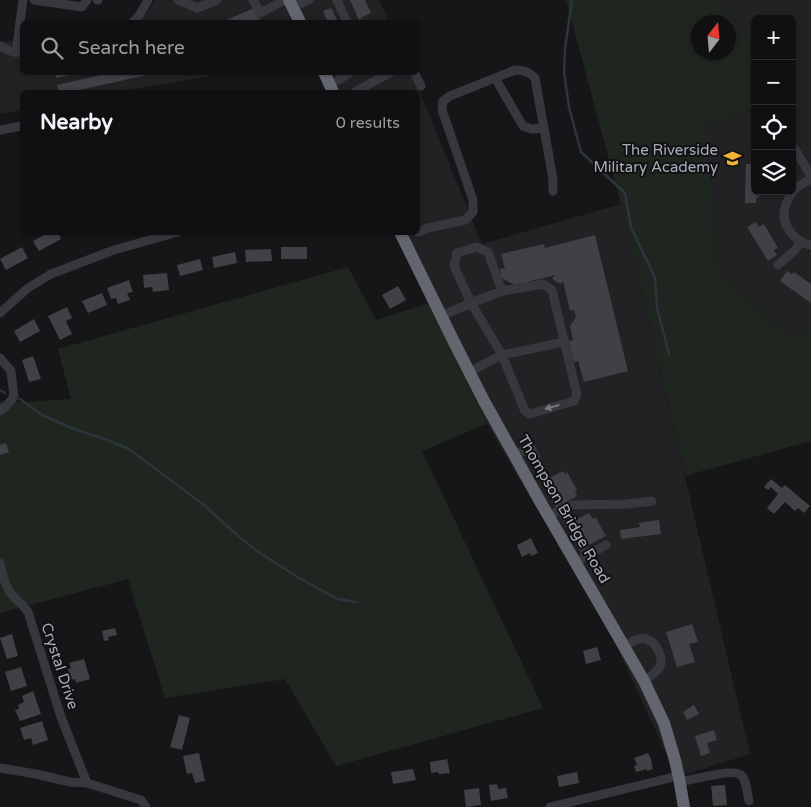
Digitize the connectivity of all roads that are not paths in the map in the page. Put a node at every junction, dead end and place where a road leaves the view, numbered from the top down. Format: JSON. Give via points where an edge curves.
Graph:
{"nodes":[{"id":1,"x":23,"y":0,"type":"edge"},
{"id":2,"x":34,"y":0,"type":"edge"},
{"id":3,"x":87,"y":0,"type":"edge"},
{"id":4,"x":148,"y":0,"type":"edge"},
{"id":5,"x":178,"y":0,"type":"edge"},
{"id":6,"x":217,"y":0,"type":"edge"},
{"id":7,"x":253,"y":0,"type":"edge"},
{"id":8,"x":309,"y":0,"type":"edge"},
{"id":9,"x":337,"y":0,"type":"edge"},
{"id":10,"x":289,"y":2,"type":"edge"},
{"id":11,"x":21,"y":20,"type":"edge"},
{"id":12,"x":135,"y":20,"type":"edge"},
{"id":13,"x":299,"y":20,"type":"edge"},
{"id":14,"x":345,"y":20,"type":"edge"},
{"id":15,"x":20,"y":39,"type":"edge"},
{"id":16,"x":0,"y":46,"type":"edge"},
{"id":17,"x":19,"y":52,"type":"edge"},
{"id":18,"x":325,"y":75,"type":"edge"},
{"id":19,"x":349,"y":75,"type":"edge"},
{"id":20,"x":386,"y":75,"type":"edge"},
{"id":21,"x":416,"y":75,"type":"edge"},
{"id":22,"x":495,"y":78,"type":"junction"},
{"id":23,"x":421,"y":86,"type":"dead end"},
{"id":24,"x":332,"y":89,"type":"edge"},
{"id":25,"x":359,"y":90,"type":"edge"},
{"id":26,"x":20,"y":126,"type":"edge"},
{"id":27,"x":544,"y":128,"type":"junction"},
{"id":28,"x":0,"y":130,"type":"edge"},
{"id":29,"x":795,"y":150,"type":"edge"},
{"id":30,"x":811,"y":177,"type":"edge"},
{"id":31,"x":553,"y":191,"type":"dead end"},
{"id":32,"x":420,"y":231,"type":"edge"},
{"id":33,"x":167,"y":235,"type":"edge"},
{"id":34,"x":401,"y":235,"type":"edge"},
{"id":35,"x":800,"y":242,"type":"junction"},
{"id":36,"x":811,"y":245,"type":"edge"},
{"id":37,"x":778,"y":265,"type":"dead end"},
{"id":38,"x":502,"y":290,"type":"junction"},
{"id":39,"x":472,"y":303,"type":"junction"},
{"id":40,"x":0,"y":313,"type":"edge"},
{"id":41,"x":441,"y":316,"type":"junction"},
{"id":42,"x":564,"y":342,"type":"junction"},
{"id":43,"x":502,"y":356,"type":"junction"},
{"id":44,"x":0,"y":358,"type":"edge"},
{"id":45,"x":469,"y":372,"type":"junction"},
{"id":46,"x":0,"y":411,"type":"edge"},
{"id":47,"x":514,"y":455,"type":"junction"},
{"id":48,"x":652,"y":501,"type":"dead end"},
{"id":49,"x":561,"y":510,"type":"junction"},
{"id":50,"x":548,"y":516,"type":"junction"},
{"id":51,"x":606,"y":544,"type":"dead end"},
{"id":52,"x":588,"y":555,"type":"junction"},
{"id":53,"x":0,"y":563,"type":"edge"},
{"id":54,"x":575,"y":563,"type":"junction"},
{"id":55,"x":624,"y":646,"type":"junction"},
{"id":56,"x":644,"y":681,"type":"junction"},
{"id":57,"x":0,"y":768,"type":"edge"},
{"id":58,"x":679,"y":779,"type":"junction"},
{"id":59,"x":87,"y":783,"type":"junction"},
{"id":60,"x":749,"y":801,"type":"dead end"},
{"id":61,"x":146,"y":807,"type":"edge"},
{"id":62,"x":550,"y":807,"type":"edge"},
{"id":63,"x":684,"y":807,"type":"edge"}],
"edges":[{"from":1,"to":11,"type":"street"},
{"from":2,"to":3,"type":"street","via":[[82,6]]},
{"from":4,"to":12,"type":"street"},
{"from":5,"to":6,"type":"street","via":[[197,8]]},
{"from":7,"to":10,"type":"street","via":[[260,13]]},
{"from":8,"to":10,"type":"street"},
{"from":9,"to":14,"type":"street"},
{"from":10,"to":13,"type":"highway"},
{"from":15,"to":17,"type":"street"},
{"from":16,"to":17,"type":"street"},
{"from":18,"to":24,"type":"highway"},
{"from":19,"to":24,"type":"street"},
{"from":20,"to":25,"type":"street"},
{"from":21,"to":23,"type":"street"},
{"from":22,"to":27,"type":"street","via":[[522,126]]},
{"from":22,"to":27,"type":"street","via":[[515,70],[530,72],[535,78]]},
{"from":22,"to":32,"type":"street","via":[[443,101],[442,110],[473,200],[473,212],[465,220]]},
{"from":26,"to":28,"type":"street"},
{"from":27,"to":31,"type":"street"},
{"from":29,"to":30,"type":"street"},
{"from":30,"to":35,"type":"street","via":[[792,192],[785,206],[784,222]]},
{"from":33,"to":40,"type":"street","via":[[114,250],[50,274]]},
{"from":34,"to":41,"type":"highway","name":"Thompson Bridge Road"},
{"from":35,"to":36,"type":"street"},
{"from":35,"to":37,"type":"street"},
{"from":38,"to":39,"type":"street"},
{"from":38,"to":39,"type":"street","via":[[488,252],[476,247],[457,253],[454,266]]},
{"from":38,"to":42,"type":"street","via":[[543,284],[552,290]]},
{"from":39,"to":41,"type":"street"},
{"from":39,"to":43,"type":"street"},
{"from":41,"to":45,"type":"highway","name":"Thompson Bridge Road"},
{"from":42,"to":43,"type":"street"},
{"from":42,"to":43,"type":"street","one_way":true,"via":[[577,395],[574,401],[530,414],[525,411]]},
{"from":43,"to":45,"type":"street"},
{"from":44,"to":46,"type":"street","via":[[11,371],[14,397]]},
{"from":45,"to":47,"type":"highway","name":"Thompson Bridge Road"},
{"from":47,"to":49,"type":"street","via":[[531,448]]},
{"from":47,"to":50,"type":"highway","name":"Thompson Bridge Road"},
{"from":48,"to":49,"type":"street","via":[[572,505]]},
{"from":49,"to":50,"type":"street"},
{"from":49,"to":52,"type":"street"},
{"from":50,"to":54,"type":"highway","name":"Thompson Bridge Road"},
{"from":51,"to":52,"type":"street"},
{"from":52,"to":54,"type":"street"},
{"from":53,"to":59,"type":"street","name":"Crystal Drive","via":[[7,587],[28,612],[61,717]]},
{"from":54,"to":55,"type":"highway","name":"Thompson Bridge Road"},
{"from":55,"to":56,"type":"highway","name":"Thompson Bridge Road"},
{"from":55,"to":56,"type":"street","via":[[645,638],[655,645],[661,664]]},
{"from":56,"to":58,"type":"highway","name":"Thompson Bridge Road","via":[[664,723]]},
{"from":57,"to":59,"type":"street"},
{"from":58,"to":60,"type":"street","via":[[738,772]]},
{"from":58,"to":62,"type":"street"},
{"from":58,"to":63,"type":"highway","name":"Thompson Bridge Road"},
{"from":59,"to":61,"type":"street","via":[[141,800]]}]}
